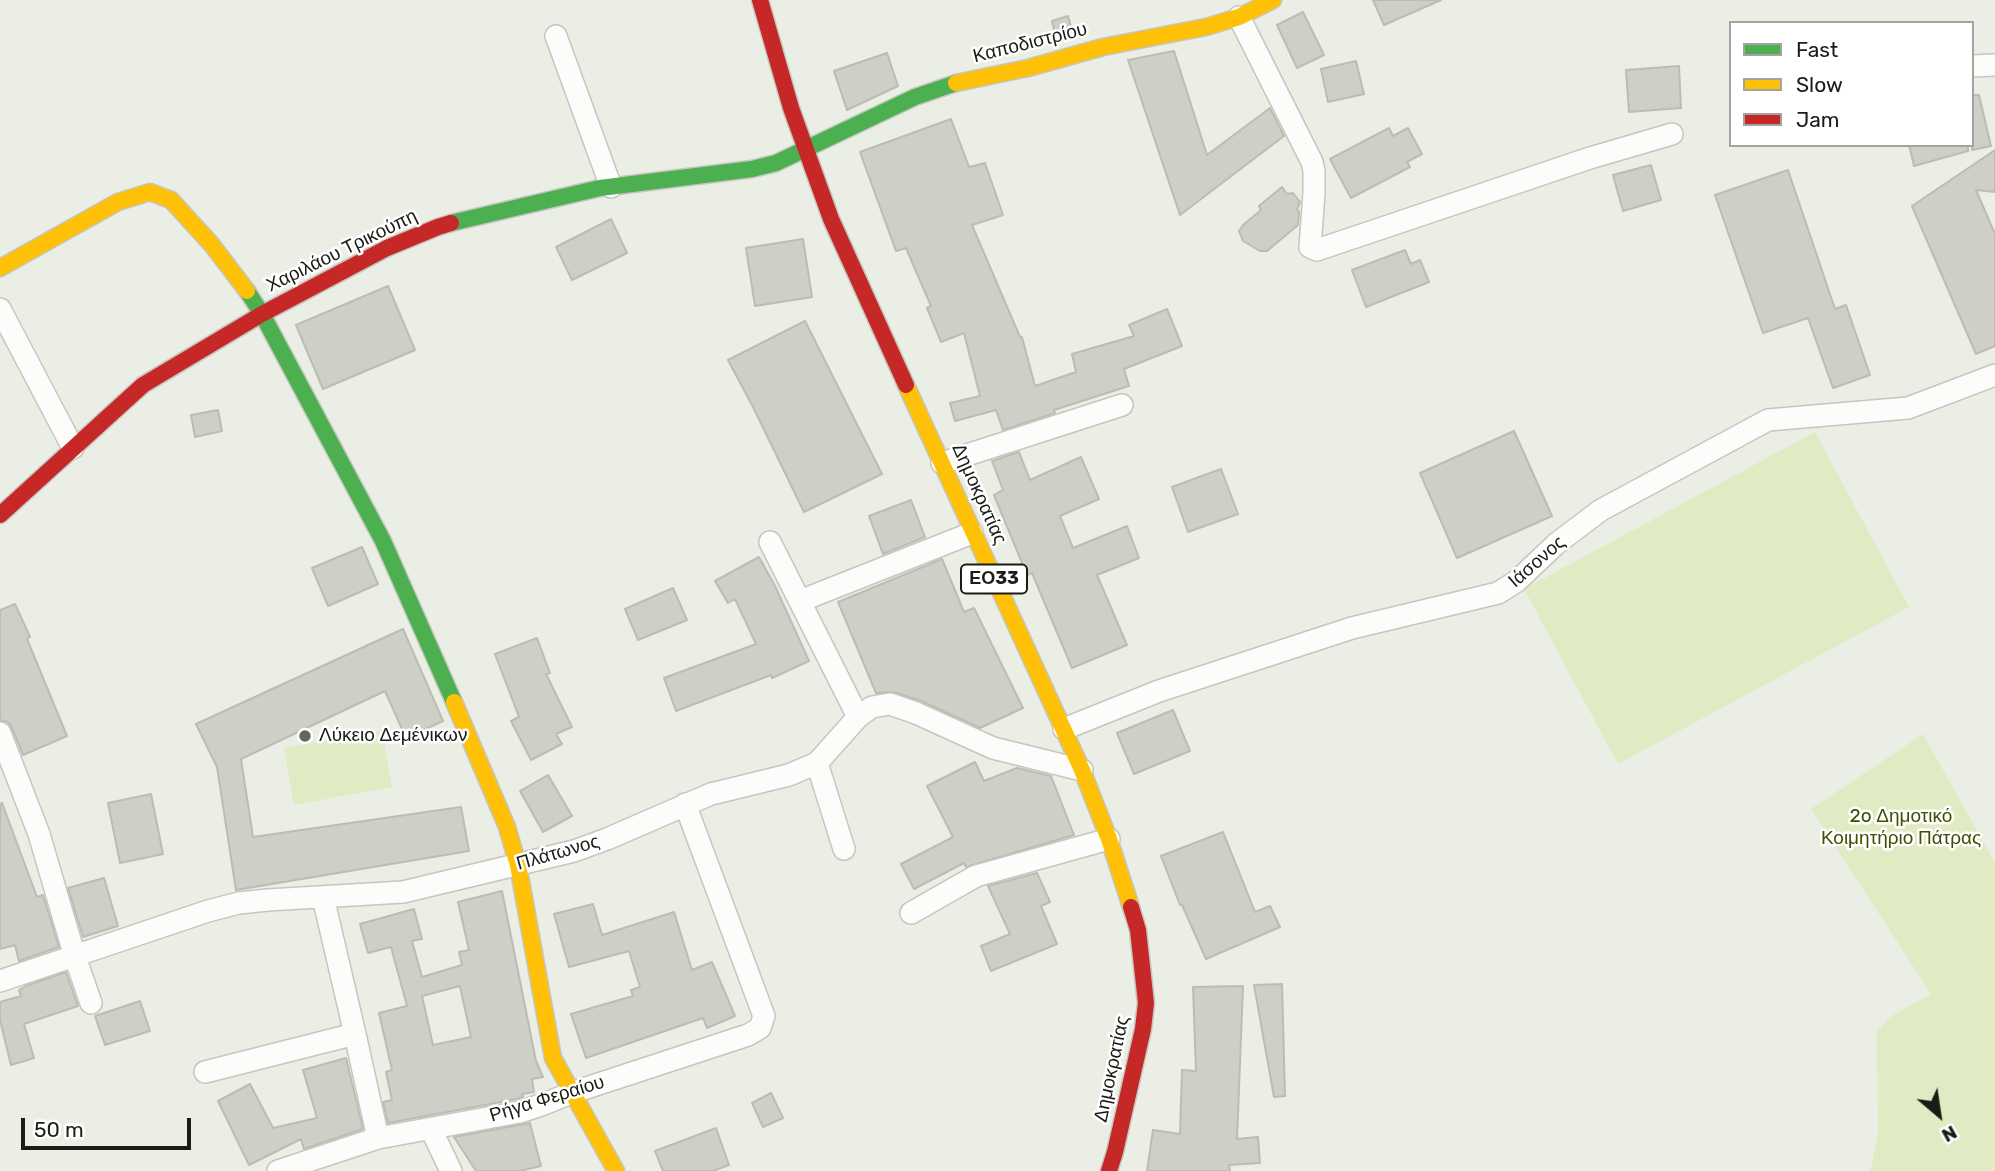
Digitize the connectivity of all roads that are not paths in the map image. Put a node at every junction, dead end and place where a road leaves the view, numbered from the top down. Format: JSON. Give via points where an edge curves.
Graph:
{"nodes":[{"id":1,"x":760,"y":0,"type":"edge"},
{"id":2,"x":1273,"y":0,"type":"edge"},
{"id":3,"x":1239,"y":17,"type":"junction"},
{"id":4,"x":556,"y":36,"type":"dead end"},
{"id":5,"x":1995,"y":65,"type":"edge"},
{"id":6,"x":1974,"y":66,"type":"edge"},
{"id":7,"x":1672,"y":134,"type":"dead end"},
{"id":8,"x":805,"y":149,"type":"junction"},
{"id":9,"x":611,"y":187,"type":"junction"},
{"id":10,"x":0,"y":268,"type":"edge"},
{"id":11,"x":0,"y":309,"type":"edge"},
{"id":12,"x":262,"y":314,"type":"junction"},
{"id":13,"x":1995,"y":375,"type":"edge"},
{"id":14,"x":1122,"y":405,"type":"dead end"},
{"id":15,"x":73,"y":448,"type":"junction"},
{"id":16,"x":942,"y":463,"type":"junction"},
{"id":17,"x":0,"y":515,"type":"edge"},
{"id":18,"x":972,"y":533,"type":"junction"},
{"id":19,"x":770,"y":542,"type":"dead end"},
{"id":20,"x":800,"y":601,"type":"junction"},
{"id":21,"x":858,"y":717,"type":"junction"},
{"id":22,"x":1064,"y":729,"type":"junction"},
{"id":23,"x":0,"y":733,"type":"edge"},
{"id":24,"x":817,"y":762,"type":"junction"},
{"id":25,"x":1082,"y":770,"type":"junction"},
{"id":26,"x":685,"y":804,"type":"junction"},
{"id":27,"x":1109,"y":839,"type":"junction"},
{"id":28,"x":844,"y":849,"type":"dead end"},
{"id":29,"x":518,"y":865,"type":"junction"},
{"id":30,"x":323,"y":897,"type":"junction"},
{"id":31,"x":911,"y":914,"type":"dead end"},
{"id":32,"x":75,"y":957,"type":"junction"},
{"id":33,"x":0,"y":981,"type":"edge"},
{"id":34,"x":91,"y":1003,"type":"dead end"},
{"id":35,"x":355,"y":1034,"type":"junction"},
{"id":36,"x":205,"y":1072,"type":"dead end"},
{"id":37,"x":571,"y":1093,"type":"junction"},
{"id":38,"x":431,"y":1129,"type":"junction"},
{"id":39,"x":378,"y":1138,"type":"junction"},
{"id":40,"x":278,"y":1171,"type":"edge"},
{"id":41,"x":452,"y":1171,"type":"edge"},
{"id":42,"x":616,"y":1171,"type":"edge"},
{"id":43,"x":1109,"y":1171,"type":"edge"}],
"edges":[{"from":1,"to":8,"type":"street","name":"Δημοκρατίας","number":"ΕΟ33"},
{"from":2,"to":3,"type":"street","name":"Καποδιστρίου"},
{"from":3,"to":7,"type":"street","via":[[1312,162],[1310,247],[1317,250]]},
{"from":3,"to":8,"type":"street","name":"Καποδιστρίου","via":[[964,80],[915,97]]},
{"from":4,"to":9,"type":"street"},
{"from":5,"to":6,"type":"street"},
{"from":8,"to":9,"type":"street","name":"Χαριλάου Τρικούπη","via":[[752,169]]},
{"from":8,"to":16,"type":"street","name":"Δημοκρατίας","number":"ΕΟ33","via":[[831,219]]},
{"from":9,"to":12,"type":"street","name":"Χαριλάου Τρικούπη","via":[[438,228],[387,248]]},
{"from":10,"to":12,"type":"street","via":[[118,202],[150,192],[171,200],[212,245]]},
{"from":11,"to":15,"type":"street"},
{"from":12,"to":15,"type":"street","name":"Χαριλάου Τρικούπη","via":[[143,385]]},
{"from":12,"to":29,"type":"street","via":[[383,541],[507,827]]},
{"from":13,"to":22,"type":"street","name":"Ιάσονος","via":[[1908,408],[1768,420],[1601,510],[1498,593],[1352,628],[1159,691]]},
{"from":14,"to":16,"type":"street"},
{"from":15,"to":17,"type":"street","name":"Χαριλάου Τρικούπη"},
{"from":16,"to":18,"type":"street","name":"Δημοκρατίας","number":"ΕΟ33"},
{"from":18,"to":20,"type":"street"},
{"from":18,"to":22,"type":"street","name":"Δημοκρατίας","number":"ΕΟ33"},
{"from":19,"to":20,"type":"street"},
{"from":20,"to":21,"type":"street"},
{"from":21,"to":24,"type":"street","name":"Πλάτωνος"},
{"from":21,"to":25,"type":"street","name":"Πλάτωνος","via":[[872,707],[890,704],[993,748]]},
{"from":22,"to":25,"type":"street","name":"Δημοκρατίας","number":"ΕΟ33"},
{"from":23,"to":32,"type":"street","via":[[39,834]]},
{"from":24,"to":26,"type":"street","name":"Πλάτωνος","via":[[789,775]]},
{"from":24,"to":28,"type":"street"},
{"from":25,"to":27,"type":"street","name":"Δημοκρατίας","number":"ΕΟ33"},
{"from":26,"to":29,"type":"street","name":"Πλάτωνος","via":[[607,839]]},
{"from":26,"to":37,"type":"street","name":"Ρήγα Φεραίου","via":[[764,1016],[760,1028]]},
{"from":27,"to":31,"type":"street","via":[[976,876]]},
{"from":27,"to":43,"type":"street","name":"Δημοκρατίας","number":"ΕΟ33","via":[[1138,930],[1146,1003]]},
{"from":29,"to":30,"type":"street","name":"Πλάτωνος","via":[[404,892]]},
{"from":29,"to":37,"type":"street","via":[[553,1058]]},
{"from":30,"to":32,"type":"street","name":"Πλάτωνος","via":[[239,903]]},
{"from":30,"to":35,"type":"street"},
{"from":32,"to":33,"type":"street","name":"Πλάτωνος"},
{"from":32,"to":34,"type":"street"},
{"from":35,"to":36,"type":"street"},
{"from":35,"to":39,"type":"street"},
{"from":37,"to":38,"type":"street","name":"Ρήγα Φεραίου","via":[[520,1112]]},
{"from":37,"to":42,"type":"street"},
{"from":38,"to":39,"type":"street","name":"Ρήγα Φεραίου"},
{"from":38,"to":41,"type":"street"},
{"from":39,"to":40,"type":"street","name":"Ρήγα Φεραίου"}]}
